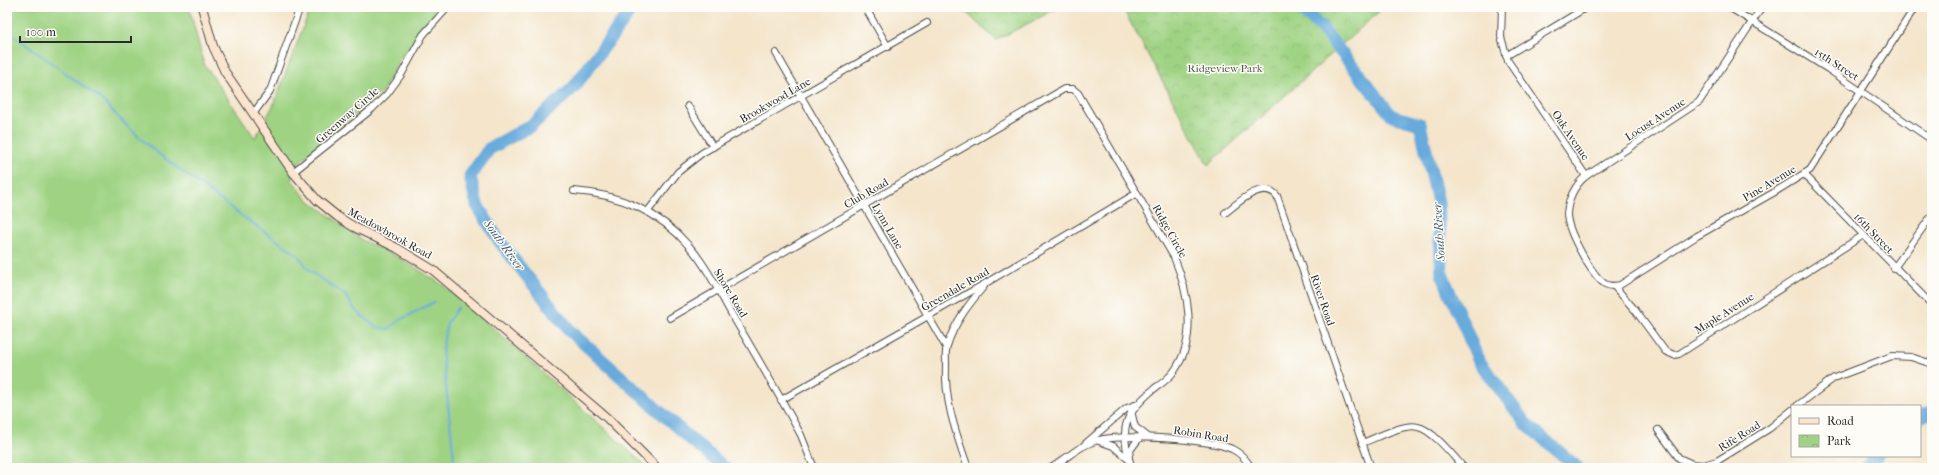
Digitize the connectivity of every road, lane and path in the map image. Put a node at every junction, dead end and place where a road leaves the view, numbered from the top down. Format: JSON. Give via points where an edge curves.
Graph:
{"nodes":[{"id":1,"x":202,"y":7,"type":"edge"},
{"id":2,"x":300,"y":7,"type":"edge"},
{"id":3,"x":448,"y":7,"type":"edge"},
{"id":4,"x":865,"y":7,"type":"edge"},
{"id":5,"x":1502,"y":7,"type":"edge"},
{"id":6,"x":1587,"y":7,"type":"edge"},
{"id":7,"x":1730,"y":7,"type":"edge"},
{"id":8,"x":1762,"y":7,"type":"edge"},
{"id":9,"x":1915,"y":7,"type":"edge"},
{"id":10,"x":1753,"y":22,"type":"junction"},
{"id":11,"x":927,"y":23,"type":"dead end"},
{"id":12,"x":888,"y":47,"type":"junction"},
{"id":13,"x":776,"y":53,"type":"dead end"},
{"id":14,"x":1506,"y":56,"type":"junction"},
{"id":15,"x":1073,"y":89,"type":"joint"},
{"id":16,"x":1860,"y":91,"type":"junction"},
{"id":17,"x":801,"y":96,"type":"junction"},
{"id":18,"x":688,"y":106,"type":"dead end"},
{"id":19,"x":253,"y":114,"type":"junction"},
{"id":20,"x":1932,"y":140,"type":"edge"},
{"id":21,"x":713,"y":147,"type":"junction"},
{"id":22,"x":294,"y":172,"type":"junction"},
{"id":23,"x":1804,"y":174,"type":"junction"},
{"id":24,"x":1586,"y":176,"type":"junction"},
{"id":25,"x":574,"y":191,"type":"dead end"},
{"id":26,"x":1138,"y":193,"type":"junction"},
{"id":27,"x":864,"y":205,"type":"junction"},
{"id":28,"x":648,"y":211,"type":"junction"},
{"id":29,"x":1225,"y":213,"type":"dead end"},
{"id":30,"x":1932,"y":215,"type":"edge"},
{"id":31,"x":1862,"y":236,"type":"junction"},
{"id":32,"x":1894,"y":268,"type":"junction"},
{"id":33,"x":986,"y":283,"type":"junction"},
{"id":34,"x":1614,"y":286,"type":"junction"},
{"id":35,"x":718,"y":290,"type":"junction"},
{"id":36,"x":1932,"y":305,"type":"edge"},
{"id":37,"x":928,"y":316,"type":"junction"},
{"id":38,"x":670,"y":318,"type":"dead end"},
{"id":39,"x":946,"y":347,"type":"junction"},
{"id":40,"x":1932,"y":364,"type":"edge"},
{"id":41,"x":781,"y":400,"type":"junction"},
{"id":42,"x":1135,"y":405,"type":"junction"},
{"id":43,"x":1799,"y":405,"type":"edge"},
{"id":44,"x":1131,"y":411,"type":"junction"},
{"id":45,"x":1791,"y":411,"type":"edge"},
{"id":46,"x":1658,"y":430,"type":"dead end"},
{"id":47,"x":1125,"y":437,"type":"junction"},
{"id":48,"x":1140,"y":438,"type":"junction"},
{"id":49,"x":1151,"y":438,"type":"junction"},
{"id":50,"x":1095,"y":441,"type":"junction"},
{"id":51,"x":1362,"y":444,"type":"junction"},
{"id":52,"x":1082,"y":447,"type":"junction"},
{"id":53,"x":1129,"y":459,"type":"junction"},
{"id":54,"x":658,"y":468,"type":"edge"},
{"id":55,"x":814,"y":468,"type":"edge"},
{"id":56,"x":968,"y":468,"type":"edge"},
{"id":57,"x":1051,"y":468,"type":"edge"},
{"id":58,"x":1132,"y":468,"type":"edge"},
{"id":59,"x":1251,"y":468,"type":"edge"},
{"id":60,"x":1371,"y":468,"type":"edge"},
{"id":61,"x":1464,"y":468,"type":"edge"}],
"edges":[{"from":1,"to":19,"type":"street","name":"Meadowbrook Road","via":[[218,60]]},
{"from":2,"to":19,"type":"street","via":[[270,91]]},
{"from":3,"to":22,"type":"street","name":"Greenway Circle","via":[[423,35],[401,75],[387,94]]},
{"from":4,"to":12,"type":"street"},
{"from":5,"to":14,"type":"street","name":"Oak Avenue","via":[[1500,30]]},
{"from":6,"to":14,"type":"street"},
{"from":7,"to":10,"type":"street","name":"15th Street"},
{"from":8,"to":10,"type":"street","name":"Locust Avenue"},
{"from":9,"to":16,"type":"street","name":"Pine Avenue"},
{"from":10,"to":16,"type":"street","name":"15th Street"},
{"from":10,"to":24,"type":"street","name":"Locust Avenue","via":[[1694,107]]},
{"from":11,"to":12,"type":"street","name":"Brookwood Lane"},
{"from":12,"to":17,"type":"street","name":"Brookwood Lane"},
{"from":13,"to":17,"type":"street","name":"Lynn Lane"},
{"from":14,"to":24,"type":"street","name":"Oak Avenue"},
{"from":15,"to":26,"type":"street","name":"Ridge Circle","via":[[1078,93]]},
{"from":15,"to":27,"type":"street","name":"Club Road","via":[[1064,89]]},
{"from":16,"to":20,"type":"street","name":"15th Street"},
{"from":16,"to":23,"type":"street","name":"Pine Avenue","via":[[1810,170]]},
{"from":17,"to":21,"type":"street","name":"Brookwood Lane"},
{"from":17,"to":27,"type":"street","name":"Lynn Lane"},
{"from":18,"to":21,"type":"street"},
{"from":19,"to":22,"type":"street","name":"Meadowbrook Road"},
{"from":21,"to":28,"type":"street","name":"Brookwood Lane","via":[[678,172]]},
{"from":22,"to":54,"type":"street","name":"Meadowbrook Road","via":[[317,200],[338,217],[404,251],[437,273],[607,418]]},
{"from":23,"to":31,"type":"street","name":"16th Street"},
{"from":23,"to":34,"type":"street","name":"Pine Avenue","via":[[1620,285]]},
{"from":24,"to":34,"type":"street","name":"Oak Avenue","via":[[1577,184],[1569,201],[1567,214],[1570,227],[1592,269],[1604,283]]},
{"from":25,"to":28,"type":"street","name":"Shore Road","via":[[617,198]]},
{"from":26,"to":33,"type":"street","name":"Greendale Road"},
{"from":26,"to":42,"type":"street","name":"Ridge Circle","via":[[1180,272],[1188,303],[1188,322],[1184,352],[1175,370]]},
{"from":27,"to":35,"type":"street","name":"Club Road"},
{"from":27,"to":37,"type":"street","name":"Lynn Lane"},
{"from":28,"to":35,"type":"street","name":"Shore Road","via":[[689,246]]},
{"from":29,"to":51,"type":"street","name":"River Road","via":[[1255,192],[1266,190],[1277,196]]},
{"from":30,"to":32,"type":"street"},
{"from":31,"to":32,"type":"street","name":"16th Street"},
{"from":31,"to":34,"type":"street","name":"Maple Avenue","via":[[1679,354],[1674,355],[1665,351]]},
{"from":32,"to":36,"type":"street","name":"16th Street"},
{"from":33,"to":37,"type":"street","name":"Greendale Road"},
{"from":33,"to":39,"type":"street","via":[[954,328]]},
{"from":35,"to":38,"type":"street","name":"Club Road"},
{"from":35,"to":41,"type":"street","name":"Shore Road"},
{"from":37,"to":39,"type":"street","name":"Lynn Lane"},
{"from":37,"to":41,"type":"street","name":"Greendale Road"},
{"from":39,"to":56,"type":"street","via":[[946,391],[954,427]]},
{"from":40,"to":43,"type":"street","via":[[1911,357],[1892,356],[1834,378]]},
{"from":41,"to":55,"type":"street","name":"Shore Road","via":[[801,435]]},
{"from":42,"to":44,"type":"street","name":"Ridge Circle"},
{"from":42,"to":52,"type":"street","name":"Ridge Circle","via":[[1127,408],[1094,434]]},
{"from":44,"to":47,"type":"street","name":"Ridge Circle"},
{"from":44,"to":49,"type":"street","via":[[1135,427]]},
{"from":45,"to":46,"type":"street","name":"Rife Road","via":[[1770,428],[1717,461],[1703,465],[1692,464],[1679,458]]},
{"from":47,"to":48,"type":"street","name":"Robin Road"},
{"from":47,"to":50,"type":"street","name":"Ridge Circle"},
{"from":47,"to":53,"type":"street"},
{"from":48,"to":49,"type":"street","name":"Robin Road"},
{"from":48,"to":53,"type":"street","via":[[1134,444]]},
{"from":49,"to":59,"type":"street","name":"Robin Road","via":[[1224,446],[1240,454]]},
{"from":50,"to":52,"type":"street","name":"Ridge Circle"},
{"from":50,"to":53,"type":"street","via":[[1113,446]]},
{"from":51,"to":60,"type":"street","name":"River Road"},
{"from":51,"to":61,"type":"street","via":[[1409,426],[1418,426],[1433,436]]},
{"from":52,"to":57,"type":"street","name":"Ridge Circle"},
{"from":53,"to":58,"type":"street"}]}
